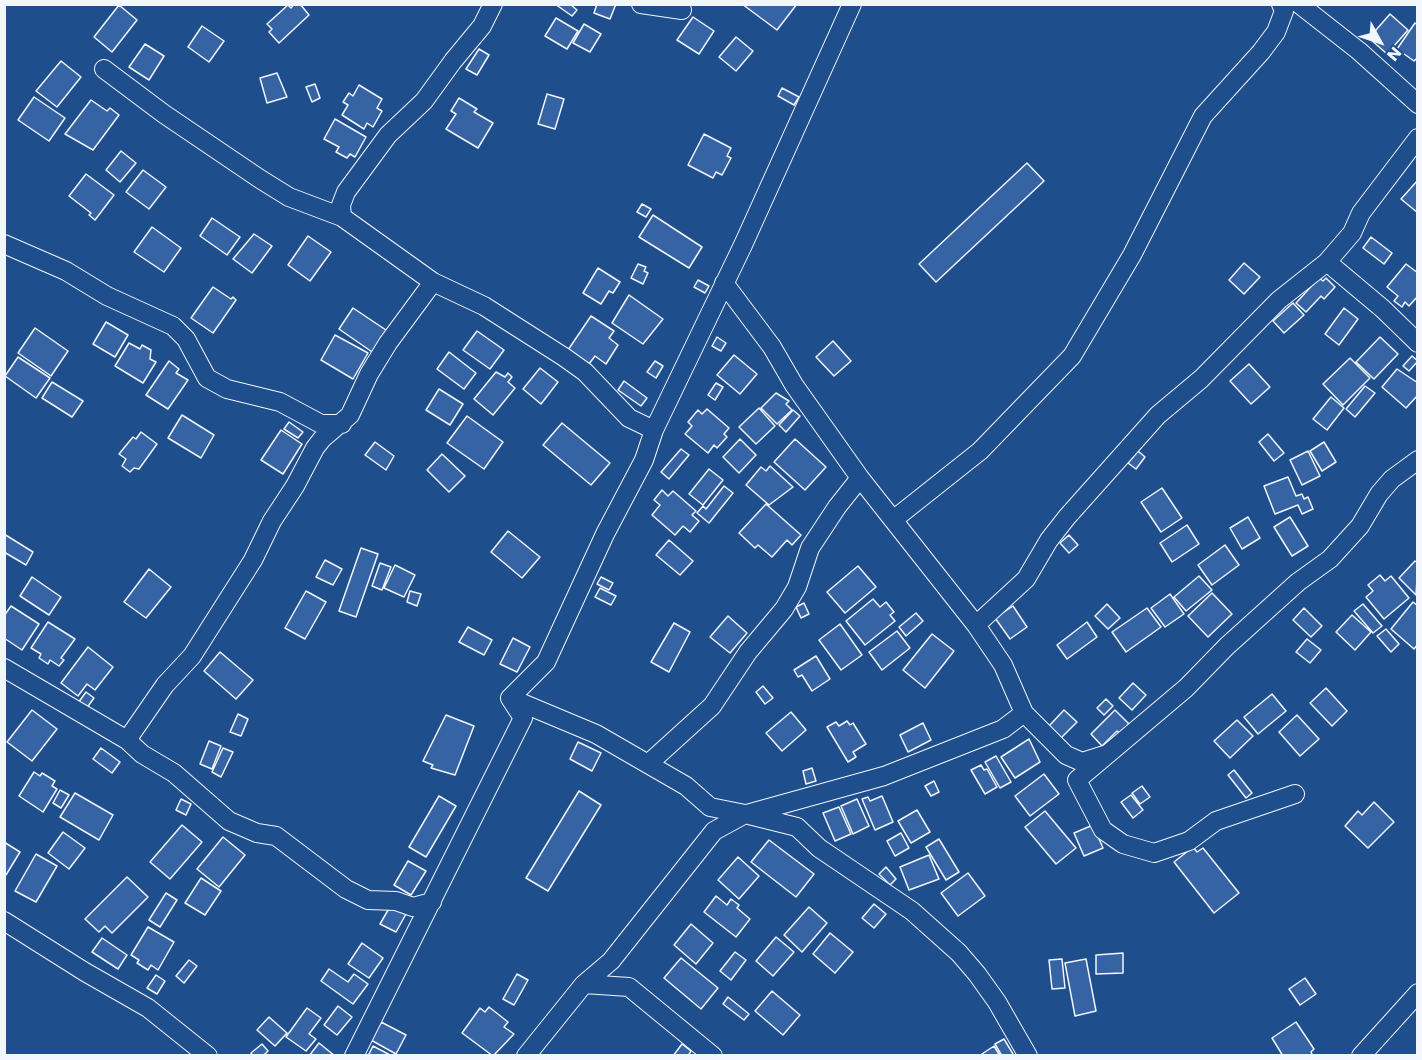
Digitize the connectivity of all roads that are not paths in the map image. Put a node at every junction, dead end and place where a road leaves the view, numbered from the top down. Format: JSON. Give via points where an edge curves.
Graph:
{"nodes":[{"id":1,"x":493,"y":4,"type":"edge"},
{"id":2,"x":641,"y":4,"type":"edge"},
{"id":3,"x":852,"y":4,"type":"edge"},
{"id":4,"x":1281,"y":4,"type":"edge"},
{"id":5,"x":1305,"y":6,"type":"edge"},
{"id":6,"x":682,"y":10,"type":"dead end"},
{"id":7,"x":104,"y":69,"type":"dead end"},
{"id":8,"x":1418,"y":104,"type":"edge"},
{"id":9,"x":1418,"y":138,"type":"edge"},
{"id":10,"x":342,"y":217,"type":"junction"},
{"id":11,"x":5,"y":245,"type":"edge"},
{"id":12,"x":1327,"y":262,"type":"junction"},
{"id":13,"x":433,"y":282,"type":"junction"},
{"id":14,"x":724,"y":283,"type":"junction"},
{"id":15,"x":1418,"y":344,"type":"edge"},
{"id":16,"x":342,"y":424,"type":"junction"},
{"id":17,"x":654,"y":430,"type":"junction"},
{"id":18,"x":1418,"y":460,"type":"edge"},
{"id":19,"x":860,"y":478,"type":"junction"},
{"id":20,"x":892,"y":520,"type":"junction"},
{"id":21,"x":976,"y":625,"type":"junction"},
{"id":22,"x":4,"y":668,"type":"edge"},
{"id":23,"x":510,"y":698,"type":"junction"},
{"id":24,"x":1024,"y":713,"type":"junction"},
{"id":25,"x":127,"y":740,"type":"junction"},
{"id":26,"x":1110,"y":753,"type":"junction"},
{"id":27,"x":648,"y":764,"type":"junction"},
{"id":28,"x":1295,"y":794,"type":"dead end"},
{"id":29,"x":745,"y":814,"type":"junction"},
{"id":30,"x":432,"y":902,"type":"junction"},
{"id":31,"x":4,"y":921,"type":"edge"},
{"id":32,"x":584,"y":984,"type":"junction"},
{"id":33,"x":1418,"y":993,"type":"edge"},
{"id":34,"x":208,"y":1056,"type":"edge"},
{"id":35,"x":354,"y":1056,"type":"edge"},
{"id":36,"x":526,"y":1056,"type":"edge"},
{"id":37,"x":712,"y":1056,"type":"edge"},
{"id":38,"x":1028,"y":1056,"type":"edge"},
{"id":39,"x":1361,"y":1056,"type":"edge"}],
"edges":[{"from":1,"to":10,"type":"street","via":[[482,26],[424,101],[388,135],[346,192]]},
{"from":2,"to":6,"type":"street"},
{"from":3,"to":14,"type":"street"},
{"from":4,"to":20,"type":"street","via":[[1284,11],[1276,32],[1203,116],[1132,255],[1072,356],[980,451]]},
{"from":5,"to":8,"type":"street"},
{"from":7,"to":10,"type":"street","via":[[260,179],[289,197]]},
{"from":9,"to":12,"type":"street"},
{"from":10,"to":13,"type":"street"},
{"from":11,"to":16,"type":"street","via":[[173,326],[186,339],[207,378],[227,389],[280,402],[321,424]]},
{"from":12,"to":15,"type":"street"},
{"from":12,"to":21,"type":"street","via":[[1278,300],[1201,379],[1151,422],[1067,517],[1026,579]]},
{"from":13,"to":16,"type":"street","via":[[388,344]]},
{"from":13,"to":17,"type":"street","via":[[484,306],[564,357],[585,372],[629,418]]},
{"from":14,"to":17,"type":"street"},
{"from":14,"to":19,"type":"street"},
{"from":16,"to":25,"type":"street","via":[[315,448],[253,560],[192,656],[165,685]]},
{"from":17,"to":23,"type":"street","via":[[640,469],[605,534],[546,662]]},
{"from":18,"to":26,"type":"street","via":[[1378,494],[1360,526],[1330,559],[1298,582],[1186,688]]},
{"from":19,"to":20,"type":"street"},
{"from":19,"to":27,"type":"street","via":[[810,548],[797,587],[784,609],[748,652],[712,706]]},
{"from":20,"to":21,"type":"street"},
{"from":21,"to":24,"type":"street","via":[[1003,665]]},
{"from":22,"to":25,"type":"street"},
{"from":23,"to":27,"type":"street","via":[[596,734]]},
{"from":23,"to":30,"type":"street","via":[[523,718]]},
{"from":24,"to":26,"type":"street","via":[[1066,756],[1082,762]]},
{"from":24,"to":29,"type":"street","via":[[1003,729],[884,776]]},
{"from":25,"to":30,"type":"street","via":[[174,773],[229,821],[276,836],[346,889],[368,900],[396,901],[413,907]]},
{"from":26,"to":28,"type":"street","via":[[1077,780],[1084,797],[1103,830],[1123,844],[1154,853],[1189,841],[1216,821]]},
{"from":27,"to":29,"type":"street","via":[[686,786],[710,807]]},
{"from":29,"to":32,"type":"street","via":[[714,831],[611,961]]},
{"from":29,"to":38,"type":"street","via":[[797,827],[819,848],[912,911],[959,953],[977,975]]},
{"from":30,"to":35,"type":"street"},
{"from":31,"to":34,"type":"street","via":[[148,1008]]},
{"from":32,"to":36,"type":"street"},
{"from":32,"to":37,"type":"street","via":[[629,987]]},
{"from":33,"to":39,"type":"street"}]}
